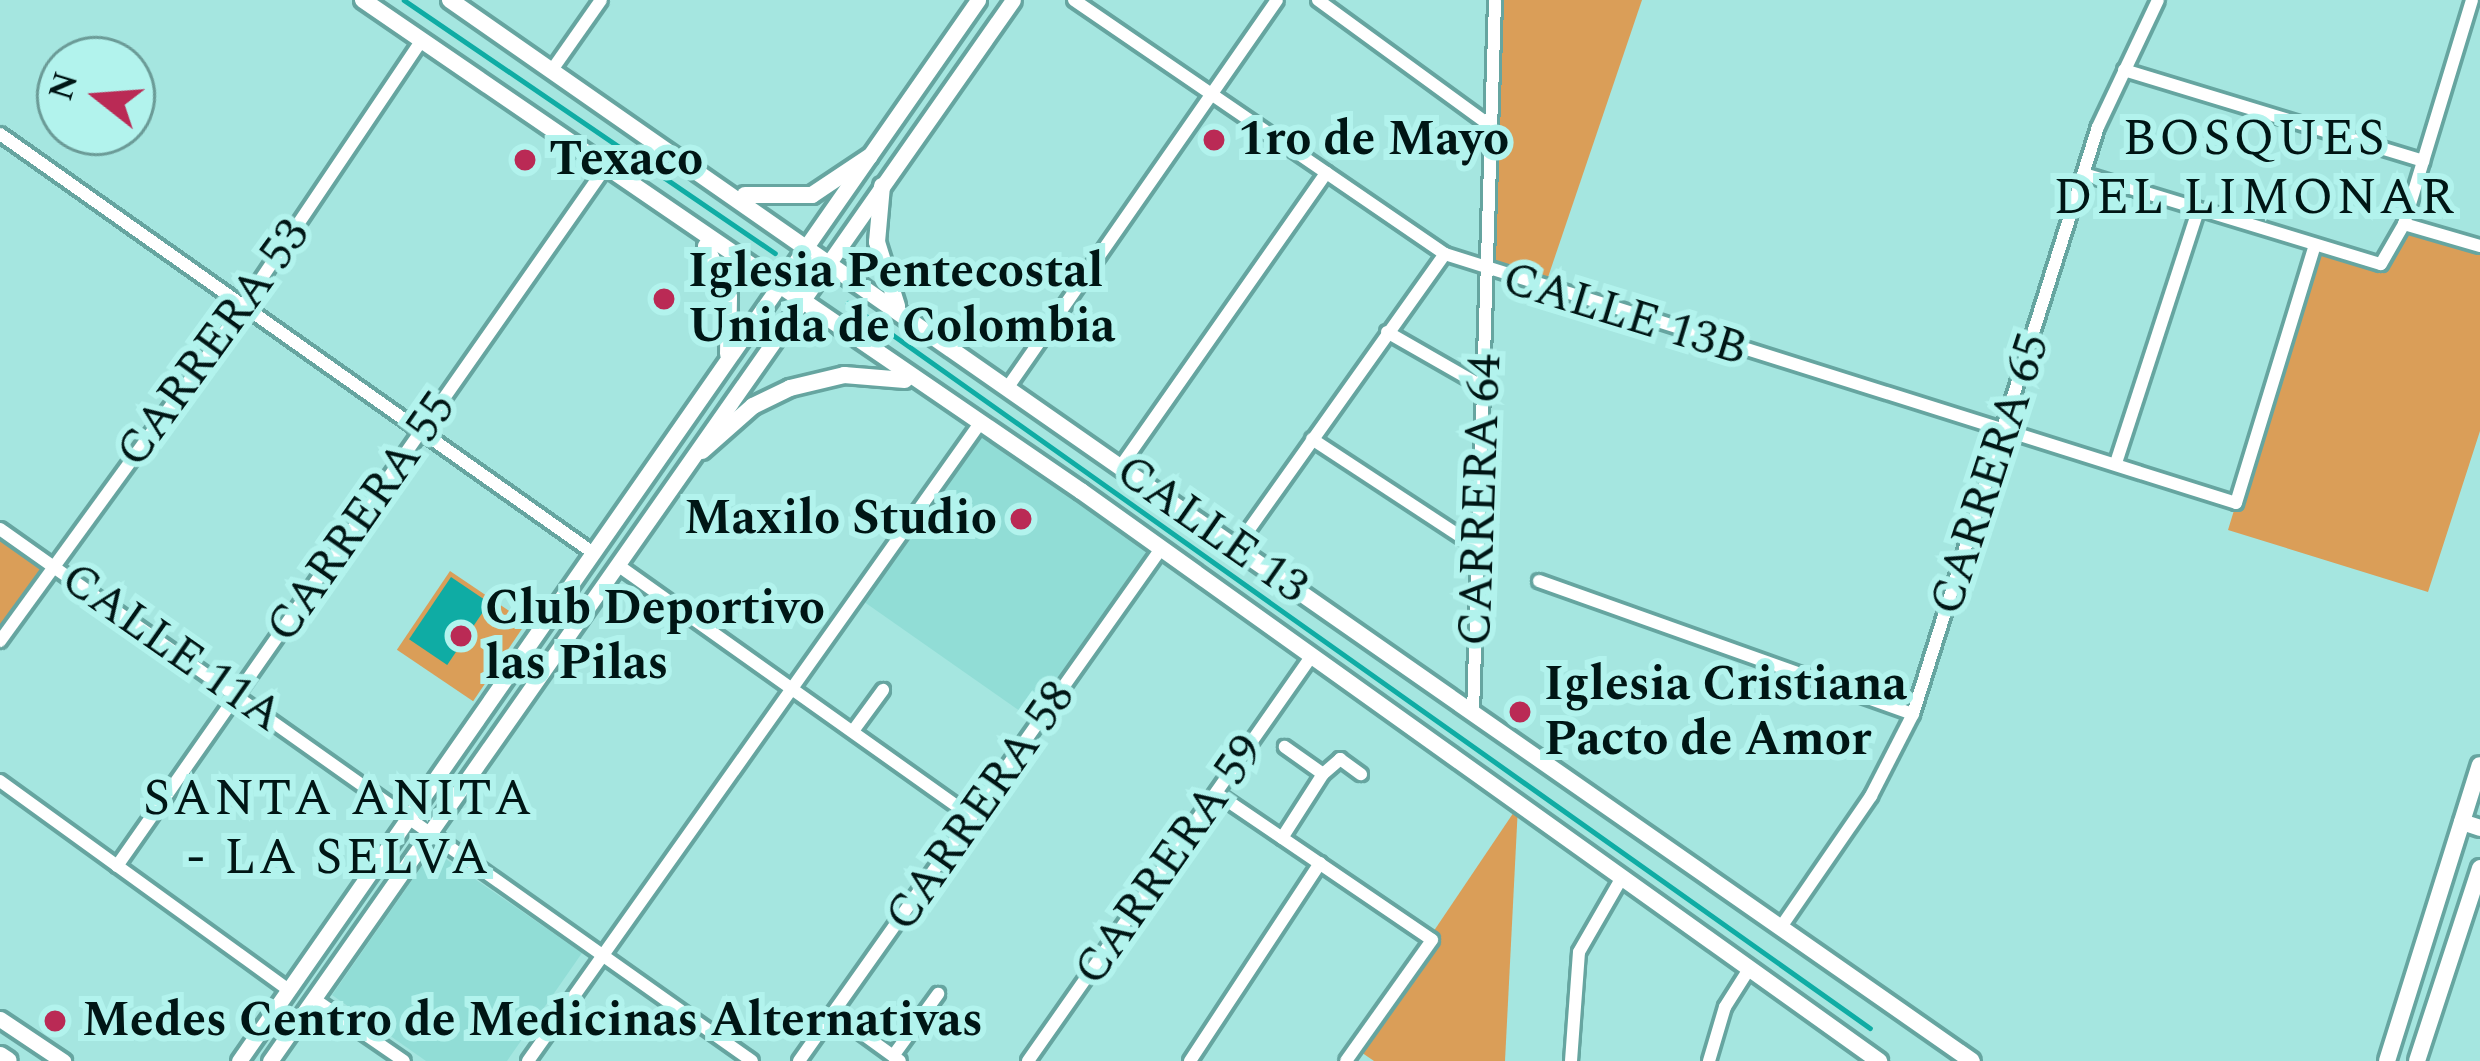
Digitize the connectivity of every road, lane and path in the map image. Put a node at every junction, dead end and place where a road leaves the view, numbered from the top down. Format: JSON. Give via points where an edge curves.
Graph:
{"nodes":[{"id":1,"x":363,"y":0,"type":"edge"},
{"id":2,"x":450,"y":0,"type":"edge"},
{"id":3,"x":601,"y":0,"type":"edge"},
{"id":4,"x":978,"y":0,"type":"edge"},
{"id":5,"x":1013,"y":0,"type":"edge"},
{"id":6,"x":1074,"y":0,"type":"edge"},
{"id":7,"x":1276,"y":0,"type":"edge"},
{"id":8,"x":1318,"y":0,"type":"edge"},
{"id":9,"x":1495,"y":0,"type":"edge"},
{"id":10,"x":2158,"y":0,"type":"edge"},
{"id":11,"x":2472,"y":0,"type":"edge"},
{"id":12,"x":421,"y":41,"type":"junction"},
{"id":13,"x":552,"y":70,"type":"junction"},
{"id":14,"x":2125,"y":70,"type":"junction"},
{"id":15,"x":1211,"y":94,"type":"junction"},
{"id":16,"x":1491,"y":126,"type":"junction"},
{"id":17,"x":0,"y":134,"type":"edge"},
{"id":18,"x":868,"y":157,"type":"junction"},
{"id":19,"x":2425,"y":161,"type":"junction"},
{"id":20,"x":605,"y":168,"type":"junction"},
{"id":21,"x":1326,"y":173,"type":"junction"},
{"id":22,"x":2084,"y":174,"type":"junction"},
{"id":23,"x":719,"y":182,"type":"junction"},
{"id":24,"x":882,"y":187,"type":"junction"},
{"id":25,"x":2198,"y":211,"type":"junction"},
{"id":26,"x":2404,"y":224,"type":"junction"},
{"id":27,"x":693,"y":232,"type":"junction"},
{"id":28,"x":807,"y":244,"type":"junction"},
{"id":29,"x":2480,"y":246,"type":"edge"},
{"id":30,"x":2314,"y":248,"type":"junction"},
{"id":31,"x":1444,"y":254,"type":"junction"},
{"id":32,"x":830,"y":260,"type":"junction"},
{"id":33,"x":1486,"y":272,"type":"junction"},
{"id":34,"x":776,"y":287,"type":"junction"},
{"id":35,"x":800,"y":304,"type":"junction"},
{"id":36,"x":243,"y":306,"type":"junction"},
{"id":37,"x":898,"y":307,"type":"junction"},
{"id":38,"x":1387,"y":332,"type":"junction"},
{"id":39,"x":728,"y":354,"type":"junction"},
{"id":40,"x":916,"y":382,"type":"junction"},
{"id":41,"x":1009,"y":387,"type":"junction"},
{"id":42,"x":1483,"y":387,"type":"junction"},
{"id":43,"x":980,"y":422,"type":"junction"},
{"id":44,"x":2004,"y":429,"type":"junction"},
{"id":45,"x":421,"y":431,"type":"junction"},
{"id":46,"x":1312,"y":439,"type":"junction"},
{"id":47,"x":702,"y":452,"type":"junction"},
{"id":48,"x":2116,"y":464,"type":"junction"},
{"id":49,"x":1121,"y":466,"type":"junction"},
{"id":50,"x":0,"y":529,"type":"edge"},
{"id":51,"x":1238,"y":545,"type":"junction"},
{"id":52,"x":1478,"y":548,"type":"junction"},
{"id":53,"x":1160,"y":550,"type":"junction"},
{"id":54,"x":592,"y":553,"type":"junction"},
{"id":55,"x":53,"y":562,"type":"junction"},
{"id":56,"x":619,"y":566,"type":"junction"},
{"id":57,"x":1539,"y":581,"type":"dead end"},
{"id":58,"x":0,"y":641,"type":"edge"},
{"id":59,"x":1310,"y":659,"type":"junction"},
{"id":60,"x":792,"y":687,"type":"junction"},
{"id":61,"x":884,"y":690,"type":"dead end"},
{"id":62,"x":237,"y":694,"type":"junction"},
{"id":63,"x":1473,"y":713,"type":"junction"},
{"id":64,"x":1913,"y":714,"type":"junction"},
{"id":65,"x":853,"y":731,"type":"junction"},
{"id":66,"x":1285,"y":748,"type":"dead end"},
{"id":67,"x":2480,"y":765,"type":"edge"},
{"id":68,"x":1323,"y":774,"type":"junction"},
{"id":69,"x":1361,"y":775,"type":"dead end"},
{"id":70,"x":0,"y":782,"type":"edge"},
{"id":71,"x":1216,"y":793,"type":"junction"},
{"id":72,"x":409,"y":816,"type":"junction"},
{"id":73,"x":972,"y":818,"type":"junction"},
{"id":74,"x":2471,"y":825,"type":"edge"},
{"id":75,"x":430,"y":832,"type":"junction"},
{"id":76,"x":1282,"y":838,"type":"junction"},
{"id":77,"x":1319,"y":863,"type":"junction"},
{"id":78,"x":117,"y":866,"type":"junction"},
{"id":79,"x":2480,"y":868,"type":"edge"},
{"id":80,"x":1621,"y":879,"type":"junction"},
{"id":81,"x":1781,"y":927,"type":"junction"},
{"id":82,"x":603,"y":955,"type":"junction"},
{"id":83,"x":1749,"y":969,"type":"junction"},
{"id":84,"x":289,"y":990,"type":"junction"},
{"id":85,"x":938,"y":994,"type":"dead end"},
{"id":86,"x":314,"y":998,"type":"junction"},
{"id":87,"x":835,"y":1014,"type":"junction"},
{"id":88,"x":270,"y":1017,"type":"junction"},
{"id":89,"x":0,"y":1018,"type":"edge"},
{"id":90,"x":0,"y":1056,"type":"edge"},
{"id":91,"x":274,"y":1056,"type":"edge"},
{"id":92,"x":897,"y":1058,"type":"edge"},
{"id":93,"x":8,"y":1061,"type":"edge"},
{"id":94,"x":63,"y":1061,"type":"edge"},
{"id":95,"x":227,"y":1061,"type":"edge"},
{"id":96,"x":239,"y":1061,"type":"edge"},
{"id":97,"x":404,"y":1061,"type":"edge"},
{"id":98,"x":528,"y":1061,"type":"edge"},
{"id":99,"x":752,"y":1061,"type":"edge"},
{"id":100,"x":799,"y":1061,"type":"edge"},
{"id":101,"x":1028,"y":1061,"type":"edge"},
{"id":102,"x":1190,"y":1061,"type":"edge"},
{"id":103,"x":1346,"y":1061,"type":"edge"},
{"id":104,"x":1571,"y":1061,"type":"edge"},
{"id":105,"x":1709,"y":1061,"type":"edge"},
{"id":106,"x":1879,"y":1061,"type":"edge"},
{"id":107,"x":1972,"y":1061,"type":"edge"},
{"id":108,"x":2386,"y":1061,"type":"edge"},
{"id":109,"x":2417,"y":1061,"type":"edge"}],
"edges":[{"from":1,"to":12,"type":"main road","name":"CALLE 13"},
{"from":2,"to":13,"type":"main road","name":"CALLE 13"},
{"from":3,"to":13,"type":"street"},
{"from":4,"to":18,"type":"street"},
{"from":5,"to":24,"type":"street"},
{"from":6,"to":15,"type":"street","name":"CALLE 13B"},
{"from":7,"to":15,"type":"street"},
{"from":8,"to":16,"type":"street"},
{"from":9,"to":16,"type":"street","name":"CARRERA 64"},
{"from":10,"to":14,"type":"street","name":"CARRERA 65"},
{"from":11,"to":19,"type":"street"},
{"from":12,"to":20,"type":"main road","name":"CALLE 13"},
{"from":12,"to":36,"type":"street","name":"CARRERA 53"},
{"from":13,"to":23,"type":"main road","name":"CALLE 13"},
{"from":14,"to":19,"type":"street"},
{"from":14,"to":22,"type":"street","name":"CARRERA 65"},
{"from":15,"to":21,"type":"street","name":"CALLE 13B"},
{"from":15,"to":41,"type":"street"},
{"from":16,"to":33,"type":"street","name":"CARRERA 64"},
{"from":17,"to":36,"type":"street"},
{"from":18,"to":23,"type":"main road","via":[[832,186],[800,198],[755,197]]},
{"from":18,"to":28,"type":"street"},
{"from":19,"to":26,"type":"street"},
{"from":20,"to":27,"type":"main road","name":"CALLE 13"},
{"from":20,"to":45,"type":"street","name":"CARRERA 55"},
{"from":21,"to":31,"type":"street","name":"CALLE 13B"},
{"from":21,"to":49,"type":"street"},
{"from":22,"to":25,"type":"street"},
{"from":22,"to":44,"type":"street","name":"CARRERA 65"},
{"from":23,"to":28,"type":"main road","name":"CALLE 13"},
{"from":24,"to":32,"type":"street"},
{"from":24,"to":37,"type":"main road","via":[[877,242]]},
{"from":25,"to":30,"type":"street"},
{"from":25,"to":48,"type":"street"},
{"from":26,"to":29,"type":"street"},
{"from":26,"to":30,"type":"street","via":[[2390,256],[2370,265]]},
{"from":27,"to":34,"type":"main road","name":"CALLE 13"},
{"from":27,"to":39,"type":"main road","via":[[725,282]]},
{"from":28,"to":32,"type":"main road","name":"CALLE 13"},
{"from":28,"to":34,"type":"street"},
{"from":30,"to":48,"type":"street","name":"CALLE 13B","via":[[2236,502]]},
{"from":31,"to":33,"type":"street","name":"CALLE 13B"},
{"from":31,"to":38,"type":"street"},
{"from":32,"to":35,"type":"street"},
{"from":32,"to":37,"type":"main road","name":"CALLE 13"},
{"from":33,"to":42,"type":"street","name":"CARRERA 64"},
{"from":33,"to":44,"type":"street","name":"CALLE 13B"},
{"from":34,"to":35,"type":"main road","name":"CALLE 13"},
{"from":34,"to":39,"type":"street"},
{"from":35,"to":40,"type":"main road","name":"CALLE 13"},
{"from":35,"to":47,"type":"street"},
{"from":36,"to":45,"type":"street"},
{"from":36,"to":55,"type":"street","name":"CARRERA 53"},
{"from":37,"to":41,"type":"main road","name":"CALLE 13"},
{"from":38,"to":42,"type":"street"},
{"from":38,"to":46,"type":"street"},
{"from":39,"to":54,"type":"street"},
{"from":40,"to":43,"type":"main road","name":"CALLE 13"},
{"from":40,"to":47,"type":"main road","via":[[858,375],[804,383],[753,406]]},
{"from":41,"to":49,"type":"main road","name":"CALLE 13"},
{"from":42,"to":52,"type":"street","name":"CARRERA 64"},
{"from":43,"to":53,"type":"main road","name":"CALLE 13"},
{"from":43,"to":60,"type":"street"},
{"from":44,"to":48,"type":"street","name":"CALLE 13B"},
{"from":44,"to":64,"type":"street","name":"CARRERA 65"},
{"from":45,"to":54,"type":"street"},
{"from":45,"to":62,"type":"street","name":"CARRERA 55"},
{"from":46,"to":51,"type":"street"},
{"from":46,"to":52,"type":"street"},
{"from":47,"to":56,"type":"street"},
{"from":49,"to":51,"type":"main road","name":"CALLE 13"},
{"from":50,"to":55,"type":"street","name":"CALLE 11A"},
{"from":51,"to":63,"type":"main road","name":"CALLE 13"},
{"from":52,"to":63,"type":"street","name":"CARRERA 64"},
{"from":53,"to":59,"type":"main road","name":"CALLE 13"},
{"from":53,"to":73,"type":"street","name":"CARRERA 58"},
{"from":54,"to":72,"type":"street"},
{"from":55,"to":58,"type":"street","name":"CARRERA 53"},
{"from":55,"to":62,"type":"street","name":"CALLE 11A"},
{"from":56,"to":60,"type":"street"},
{"from":56,"to":75,"type":"street"},
{"from":57,"to":64,"type":"street"},
{"from":59,"to":71,"type":"street","name":"CARRERA 59"},
{"from":59,"to":80,"type":"main road","name":"CALLE 13"},
{"from":60,"to":65,"type":"street"},
{"from":60,"to":82,"type":"street"},
{"from":61,"to":65,"type":"street"},
{"from":62,"to":72,"type":"street","name":"CALLE 11A"},
{"from":62,"to":78,"type":"street","name":"CARRERA 55"},
{"from":63,"to":81,"type":"main road","name":"CALLE 13"},
{"from":64,"to":81,"type":"street","name":"CARRERA 65","via":[[1871,796]]},
{"from":65,"to":73,"type":"street"},
{"from":66,"to":68,"type":"street"},
{"from":67,"to":74,"type":"main road"},
{"from":68,"to":69,"type":"street","via":[[1340,759]]},
{"from":68,"to":76,"type":"street"},
{"from":70,"to":78,"type":"street"},
{"from":71,"to":76,"type":"street"},
{"from":71,"to":101,"type":"street","name":"CARRERA 59"},
{"from":72,"to":75,"type":"street","name":"CALLE 11A"},
{"from":72,"to":84,"type":"street"},
{"from":73,"to":87,"type":"street","name":"CARRERA 58"},
{"from":74,"to":108,"type":"main road"},
{"from":75,"to":82,"type":"street","name":"CALLE 11A"},
{"from":75,"to":86,"type":"street"},
{"from":76,"to":77,"type":"street"},
{"from":77,"to":102,"type":"street"},
{"from":77,"to":103,"type":"street","via":[[1432,940]]},
{"from":78,"to":84,"type":"street"},
{"from":79,"to":109,"type":"main road"},
{"from":80,"to":83,"type":"main road","name":"CALLE 13"},
{"from":80,"to":104,"type":"street","via":[[1579,952]]},
{"from":81,"to":107,"type":"main road","name":"CALLE 13"},
{"from":82,"to":98,"type":"street"},
{"from":82,"to":99,"type":"street","name":"CALLE 11A"},
{"from":83,"to":105,"type":"street","via":[[1725,1007]]},
{"from":83,"to":106,"type":"main road","name":"CALLE 13"},
{"from":84,"to":88,"type":"street"},
{"from":85,"to":92,"type":"street"},
{"from":86,"to":91,"type":"street"},
{"from":86,"to":97,"type":"street"},
{"from":87,"to":92,"type":"street"},
{"from":87,"to":100,"type":"street","name":"CARRERA 58"},
{"from":88,"to":95,"type":"street"},
{"from":88,"to":96,"type":"street"},
{"from":89,"to":94,"type":"street"},
{"from":90,"to":93,"type":"main road"}]}
